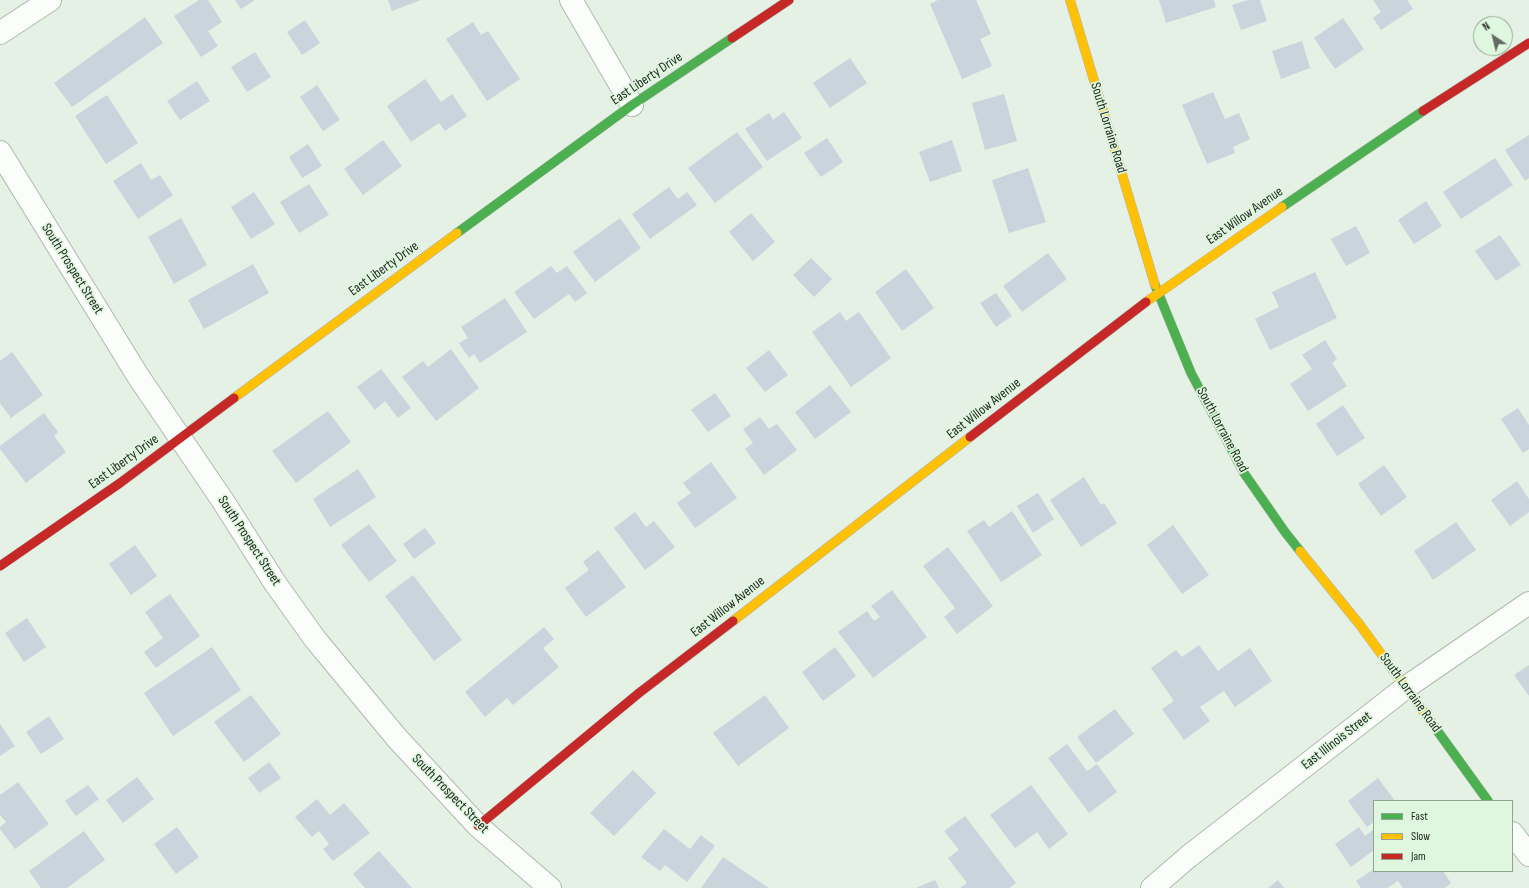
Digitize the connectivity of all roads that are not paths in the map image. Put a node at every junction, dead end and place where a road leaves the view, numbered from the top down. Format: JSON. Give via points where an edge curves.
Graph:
{"nodes":[{"id":1,"x":50,"y":0,"type":"edge"},
{"id":2,"x":571,"y":0,"type":"edge"},
{"id":3,"x":789,"y":0,"type":"edge"},
{"id":4,"x":1070,"y":0,"type":"edge"},
{"id":5,"x":0,"y":33,"type":"edge"},
{"id":6,"x":1529,"y":43,"type":"edge"},
{"id":7,"x":632,"y":105,"type":"junction"},
{"id":8,"x":0,"y":152,"type":"edge"},
{"id":9,"x":1158,"y":293,"type":"junction"},
{"id":10,"x":180,"y":438,"type":"junction"},
{"id":11,"x":0,"y":566,"type":"edge"},
{"id":12,"x":1529,"y":603,"type":"edge"},
{"id":13,"x":1405,"y":688,"type":"junction"},
{"id":14,"x":1487,"y":800,"type":"edge"},
{"id":15,"x":478,"y":826,"type":"junction"},
{"id":16,"x":1513,"y":834,"type":"edge"},
{"id":17,"x":1529,"y":855,"type":"edge"},
{"id":18,"x":550,"y":888,"type":"edge"},
{"id":19,"x":1152,"y":888,"type":"edge"}],
"edges":[{"from":1,"to":5,"type":"street"},
{"from":2,"to":7,"type":"street"},
{"from":3,"to":7,"type":"street","name":"East Liberty Drive"},
{"from":4,"to":9,"type":"street","name":"South Lorraine Road"},
{"from":6,"to":9,"type":"street","name":"East Willow Avenue","via":[[1418,114]]},
{"from":7,"to":10,"type":"street","name":"East Liberty Drive"},
{"from":8,"to":10,"type":"street","name":"South Prospect Street","via":[[138,376]]},
{"from":9,"to":13,"type":"street","name":"South Lorraine Road","via":[[1191,373],[1244,473],[1285,532],[1360,625]]},
{"from":9,"to":15,"type":"street","name":"East Willow Avenue","via":[[639,693]]},
{"from":10,"to":11,"type":"street","name":"East Liberty Drive"},
{"from":10,"to":15,"type":"street","name":"South Prospect Street","via":[[315,639],[396,737]]},
{"from":12,"to":13,"type":"street","name":"East Illinois Street"},
{"from":13,"to":14,"type":"street","name":"South Lorraine Road"},
{"from":13,"to":19,"type":"street","name":"East Illinois Street"},
{"from":15,"to":18,"type":"street","name":"South Prospect Street"},
{"from":16,"to":17,"type":"street"}]}
